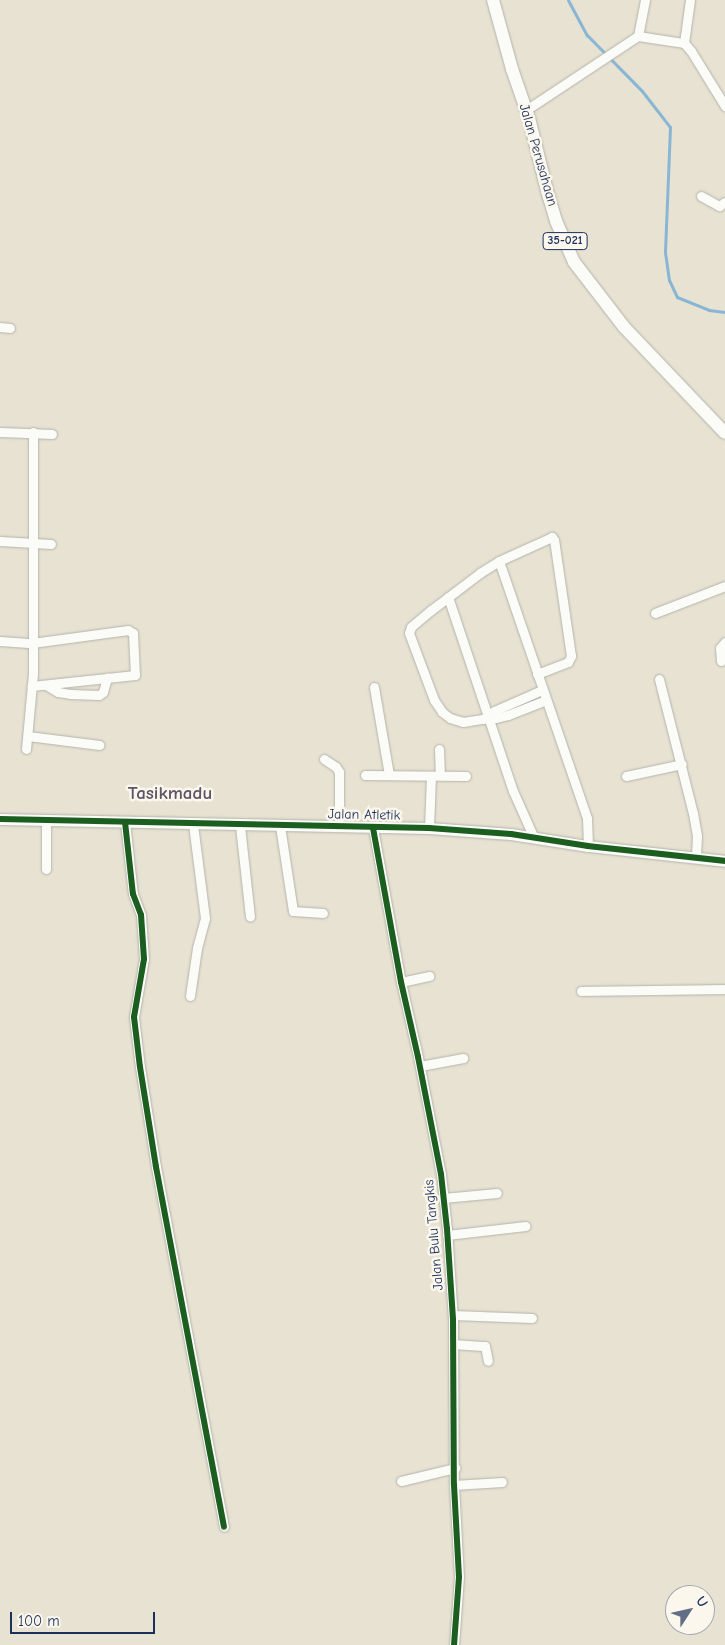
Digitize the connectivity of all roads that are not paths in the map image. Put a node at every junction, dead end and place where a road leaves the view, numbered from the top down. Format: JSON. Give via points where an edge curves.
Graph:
{"nodes":[{"id":1,"x":493,"y":0,"type":"edge"},
{"id":2,"x":645,"y":0,"type":"edge"},
{"id":3,"x":690,"y":0,"type":"edge"},
{"id":4,"x":638,"y":36,"type":"junction"},
{"id":5,"x":684,"y":43,"type":"junction"},
{"id":6,"x":725,"y":106,"type":"edge"},
{"id":7,"x":526,"y":110,"type":"junction"},
{"id":8,"x":701,"y":196,"type":"dead end"},
{"id":9,"x":723,"y":207,"type":"edge"},
{"id":10,"x":0,"y":327,"type":"edge"},
{"id":11,"x":10,"y":328,"type":"dead end"},
{"id":12,"x":0,"y":432,"type":"edge"},
{"id":13,"x":33,"y":432,"type":"junction"},
{"id":14,"x":725,"y":433,"type":"edge"},
{"id":15,"x":52,"y":434,"type":"dead end"},
{"id":16,"x":0,"y":541,"type":"edge"},
{"id":17,"x":32,"y":542,"type":"junction"},
{"id":18,"x":51,"y":544,"type":"dead end"},
{"id":19,"x":499,"y":561,"type":"junction"},
{"id":20,"x":725,"y":586,"type":"edge"},
{"id":21,"x":448,"y":597,"type":"junction"},
{"id":22,"x":655,"y":613,"type":"dead end"},
{"id":23,"x":0,"y":641,"type":"edge"},
{"id":24,"x":725,"y":642,"type":"edge"},
{"id":25,"x":32,"y":643,"type":"junction"},
{"id":26,"x":721,"y":662,"type":"dead end"},
{"id":27,"x":537,"y":674,"type":"junction"},
{"id":28,"x":107,"y":678,"type":"junction"},
{"id":29,"x":659,"y":679,"type":"dead end"},
{"id":30,"x":46,"y":685,"type":"junction"},
{"id":31,"x":32,"y":686,"type":"junction"},
{"id":32,"x":374,"y":687,"type":"dead end"},
{"id":33,"x":542,"y":690,"type":"junction"},
{"id":34,"x":546,"y":700,"type":"junction"},
{"id":35,"x":489,"y":717,"type":"junction"},
{"id":36,"x":28,"y":736,"type":"junction"},
{"id":37,"x":99,"y":745,"type":"dead end"},
{"id":38,"x":26,"y":749,"type":"dead end"},
{"id":39,"x":439,"y":749,"type":"dead end"},
{"id":40,"x":324,"y":759,"type":"dead end"},
{"id":41,"x":682,"y":764,"type":"junction"},
{"id":42,"x":365,"y":775,"type":"dead end"},
{"id":43,"x":389,"y":775,"type":"junction"},
{"id":44,"x":435,"y":776,"type":"junction"},
{"id":45,"x":466,"y":776,"type":"dead end"},
{"id":46,"x":626,"y":776,"type":"dead end"},
{"id":47,"x":0,"y":819,"type":"edge"},
{"id":48,"x":46,"y":819,"type":"junction"},
{"id":49,"x":125,"y":822,"type":"junction"},
{"id":50,"x":193,"y":824,"type":"junction"},
{"id":51,"x":240,"y":826,"type":"junction"},
{"id":52,"x":280,"y":826,"type":"junction"},
{"id":53,"x":339,"y":827,"type":"junction"},
{"id":54,"x":373,"y":828,"type":"junction"},
{"id":55,"x":429,"y":828,"type":"junction"},
{"id":56,"x":534,"y":838,"type":"junction"},
{"id":57,"x":588,"y":846,"type":"junction"},
{"id":58,"x":696,"y":857,"type":"junction"},
{"id":59,"x":725,"y":860,"type":"edge"},
{"id":60,"x":46,"y":869,"type":"dead end"},
{"id":61,"x":323,"y":913,"type":"dead end"},
{"id":62,"x":250,"y":916,"type":"dead end"},
{"id":63,"x":429,"y":976,"type":"dead end"},
{"id":64,"x":401,"y":982,"type":"junction"},
{"id":65,"x":725,"y":989,"type":"edge"},
{"id":66,"x":581,"y":991,"type":"dead end"},
{"id":67,"x":190,"y":996,"type":"dead end"},
{"id":68,"x":463,"y":1058,"type":"dead end"},
{"id":69,"x":420,"y":1066,"type":"junction"},
{"id":70,"x":497,"y":1193,"type":"dead end"},
{"id":71,"x":443,"y":1198,"type":"junction"},
{"id":72,"x":525,"y":1226,"type":"dead end"},
{"id":73,"x":447,"y":1235,"type":"junction"},
{"id":74,"x":453,"y":1315,"type":"junction"},
{"id":75,"x":532,"y":1318,"type":"dead end"},
{"id":76,"x":453,"y":1344,"type":"junction"},
{"id":77,"x":488,"y":1360,"type":"dead end"},
{"id":78,"x":455,"y":1468,"type":"junction"},
{"id":79,"x":401,"y":1481,"type":"dead end"},
{"id":80,"x":502,"y":1482,"type":"dead end"},
{"id":81,"x":454,"y":1485,"type":"junction"},
{"id":82,"x":224,"y":1527,"type":"dead end"},
{"id":83,"x":454,"y":1645,"type":"edge"}],
"edges":[{"from":1,"to":7,"type":"main road","name":"Jalan Perusahaan","number":"35-021"},
{"from":2,"to":4,"type":"street"},
{"from":3,"to":5,"type":"street"},
{"from":4,"to":5,"type":"street"},
{"from":4,"to":7,"type":"street"},
{"from":5,"to":6,"type":"street"},
{"from":7,"to":14,"type":"main road","name":"Jalan Perusahaan","number":"35-021","via":[[556,221],[574,262],[624,328]]},
{"from":8,"to":9,"type":"street"},
{"from":10,"to":11,"type":"street"},
{"from":12,"to":13,"type":"street"},
{"from":13,"to":15,"type":"street"},
{"from":13,"to":17,"type":"street"},
{"from":16,"to":17,"type":"street"},
{"from":17,"to":18,"type":"street"},
{"from":17,"to":25,"type":"street"},
{"from":19,"to":21,"type":"street"},
{"from":19,"to":27,"type":"street"},
{"from":19,"to":27,"type":"street","via":[[550,537],[554,540],[571,656],[568,662]]},
{"from":20,"to":22,"type":"street"},
{"from":21,"to":35,"type":"street"},
{"from":21,"to":35,"type":"street","via":[[411,627],[410,637],[434,700],[442,712],[463,722]]},
{"from":23,"to":25,"type":"street"},
{"from":24,"to":26,"type":"street","via":[[720,648]]},
{"from":25,"to":28,"type":"street","via":[[131,630],[136,674]]},
{"from":25,"to":31,"type":"street"},
{"from":27,"to":33,"type":"street"},
{"from":28,"to":30,"type":"street"},
{"from":28,"to":30,"type":"street","via":[[99,695],[58,692]]},
{"from":29,"to":41,"type":"street"},
{"from":30,"to":31,"type":"street"},
{"from":31,"to":36,"type":"street"},
{"from":32,"to":43,"type":"street"},
{"from":33,"to":34,"type":"street"},
{"from":33,"to":35,"type":"street","via":[[494,711]]},
{"from":34,"to":35,"type":"street","via":[[508,715]]},
{"from":34,"to":57,"type":"street","via":[[587,818]]},
{"from":35,"to":56,"type":"street","via":[[513,791]]},
{"from":36,"to":37,"type":"street"},
{"from":36,"to":38,"type":"street"},
{"from":39,"to":44,"type":"street"},
{"from":40,"to":53,"type":"street","via":[[339,772]]},
{"from":41,"to":46,"type":"street"},
{"from":41,"to":58,"type":"street","via":[[697,836]]},
{"from":42,"to":43,"type":"street"},
{"from":43,"to":44,"type":"street"},
{"from":44,"to":45,"type":"street"},
{"from":44,"to":55,"type":"street"},
{"from":47,"to":48,"type":"street","name":"Jalan Atletik"},
{"from":48,"to":49,"type":"street","name":"Jalan Atletik"},
{"from":48,"to":60,"type":"street"},
{"from":49,"to":50,"type":"street","name":"Jalan Atletik"},
{"from":49,"to":82,"type":"street","via":[[133,894],[141,915],[144,959],[134,1017],[140,1067]]},
{"from":50,"to":51,"type":"street","name":"Jalan Atletik"},
{"from":50,"to":67,"type":"street","via":[[205,918]]},
{"from":51,"to":52,"type":"street","name":"Jalan Atletik"},
{"from":51,"to":62,"type":"street"},
{"from":52,"to":53,"type":"street","name":"Jalan Atletik"},
{"from":52,"to":61,"type":"street","via":[[294,911]]},
{"from":53,"to":54,"type":"street","name":"Jalan Atletik"},
{"from":54,"to":55,"type":"street","name":"Jalan Atletik"},
{"from":54,"to":64,"type":"street","name":"Jalan Bulu Tangkis"},
{"from":55,"to":56,"type":"street","name":"Jalan Atletik"},
{"from":56,"to":57,"type":"street","name":"Jalan Atletik"},
{"from":57,"to":58,"type":"street","name":"Jalan Atletik"},
{"from":58,"to":59,"type":"street","name":"Jalan Atletik"},
{"from":63,"to":64,"type":"street"},
{"from":64,"to":69,"type":"street","name":"Jalan Bulu Tangkis"},
{"from":65,"to":66,"type":"street"},
{"from":68,"to":69,"type":"street"},
{"from":69,"to":71,"type":"street","name":"Jalan Bulu Tangkis"},
{"from":70,"to":71,"type":"street"},
{"from":71,"to":73,"type":"street","name":"Jalan Bulu Tangkis"},
{"from":72,"to":73,"type":"street"},
{"from":73,"to":74,"type":"street","name":"Jalan Bulu Tangkis"},
{"from":74,"to":75,"type":"street"},
{"from":74,"to":76,"type":"street","name":"Jalan Bulu Tangkis"},
{"from":76,"to":77,"type":"street","via":[[485,1346]]},
{"from":76,"to":78,"type":"street","name":"Jalan Bulu Tangkis"},
{"from":78,"to":79,"type":"street"},
{"from":78,"to":81,"type":"street","name":"Jalan Bulu Tangkis"},
{"from":80,"to":81,"type":"street"},
{"from":81,"to":83,"type":"street","name":"Jalan Bulu Tangkis","via":[[459,1577]]}]}
